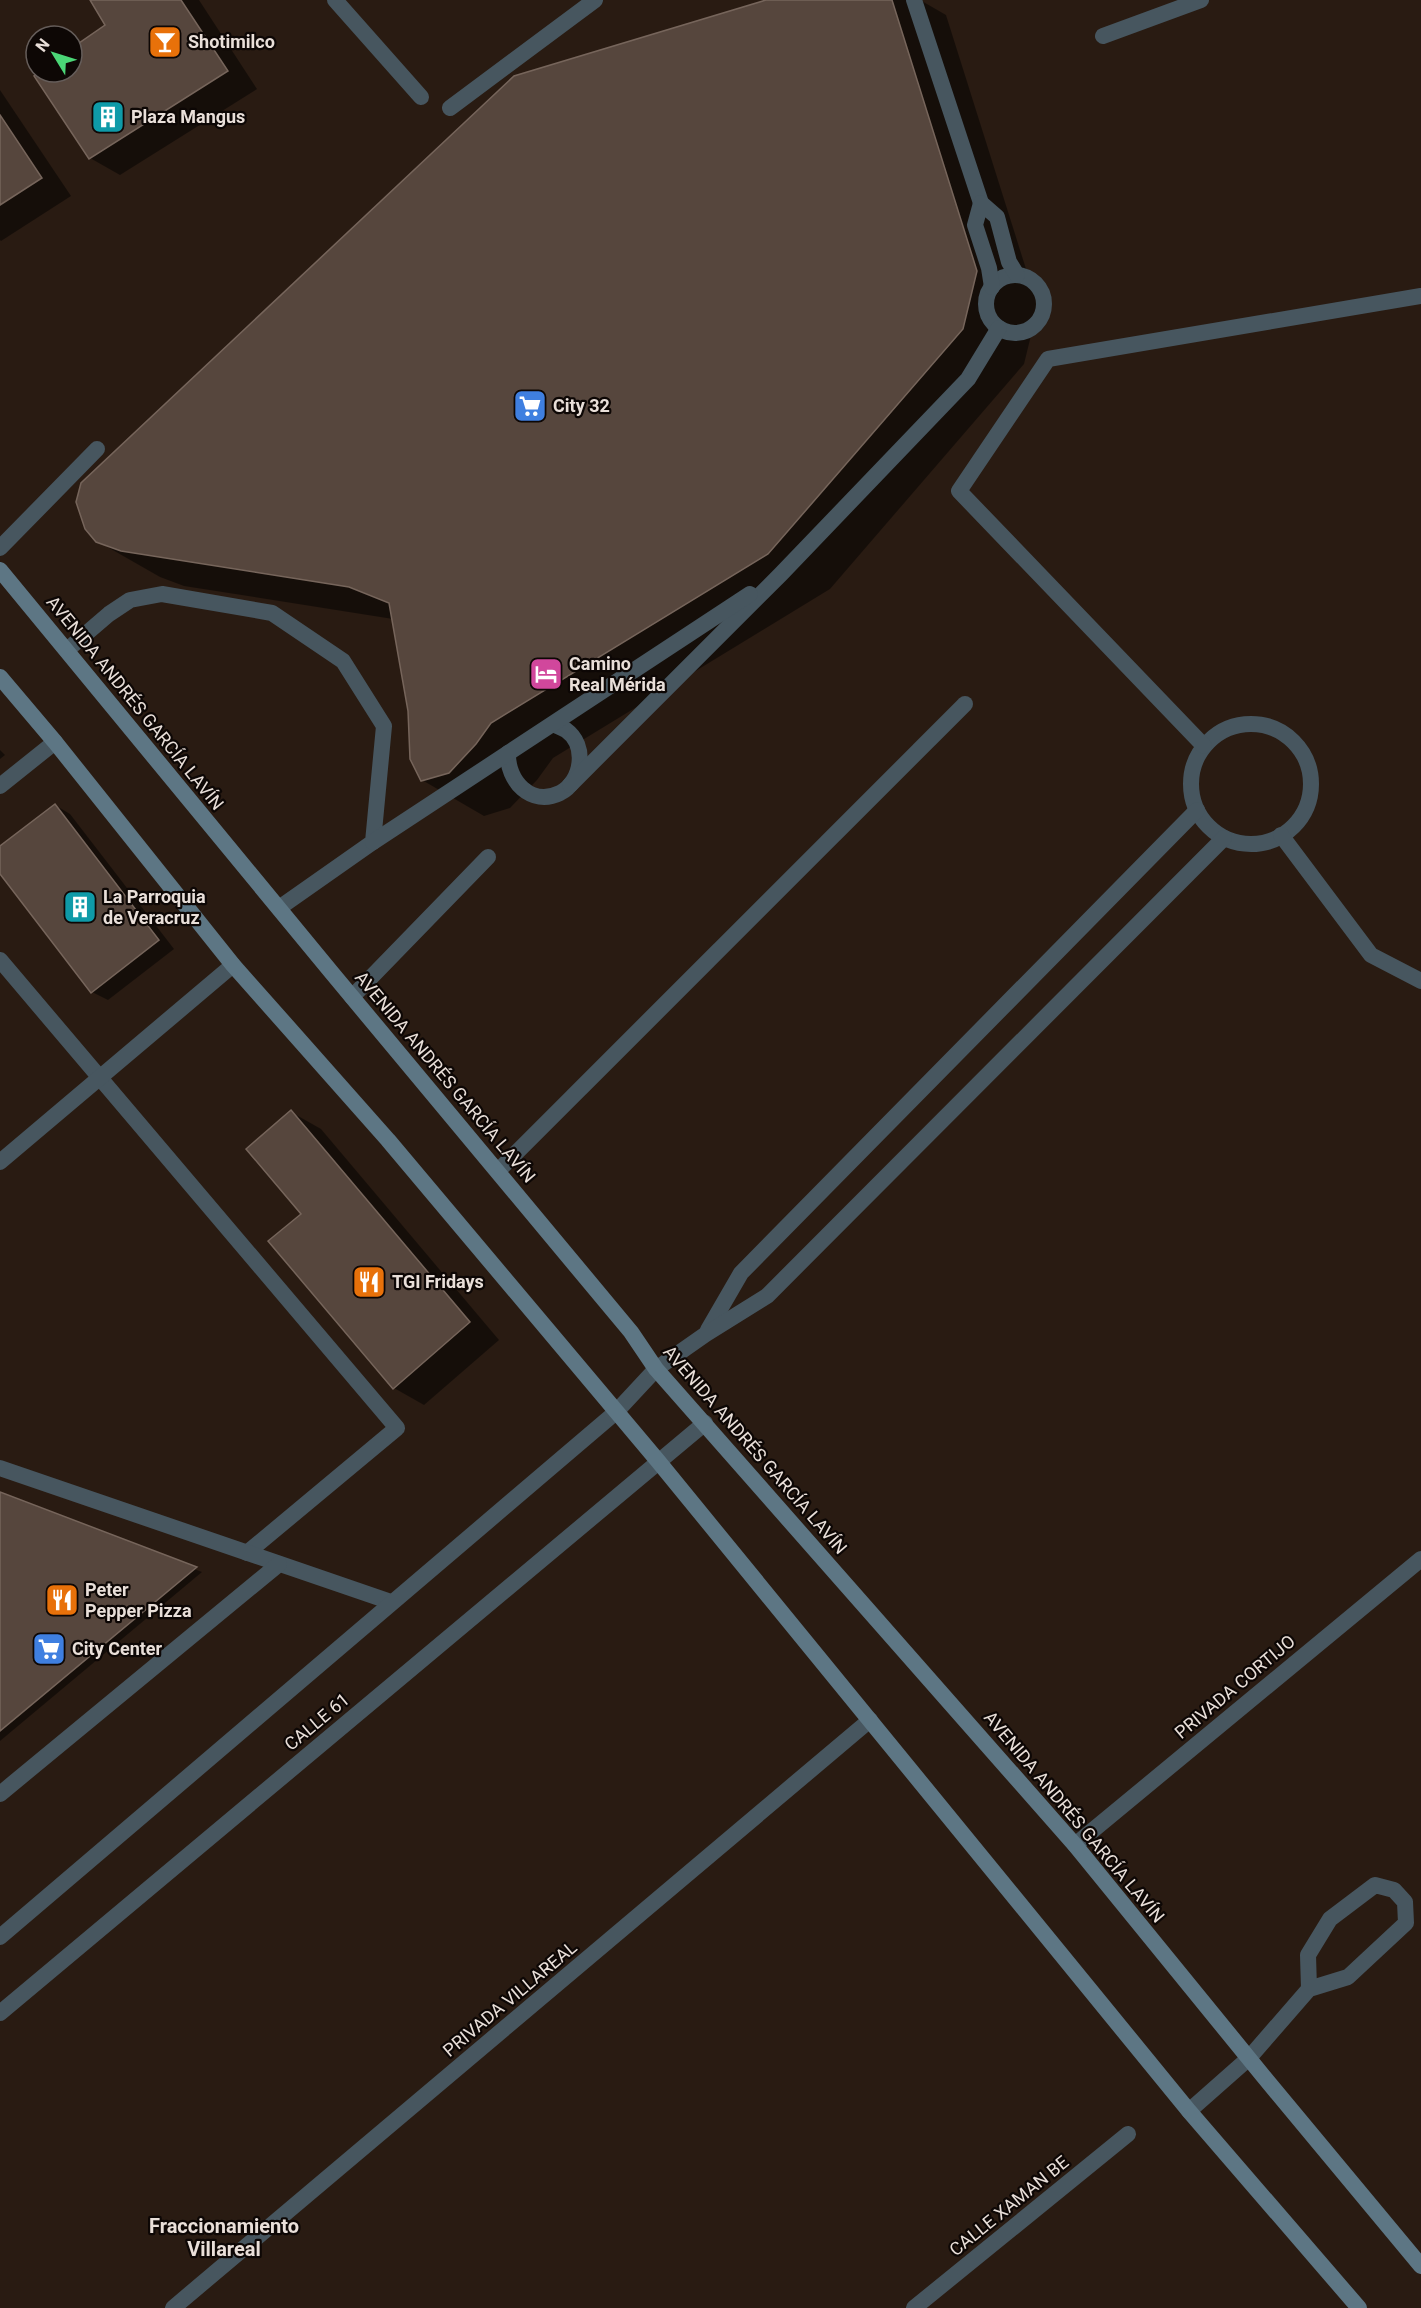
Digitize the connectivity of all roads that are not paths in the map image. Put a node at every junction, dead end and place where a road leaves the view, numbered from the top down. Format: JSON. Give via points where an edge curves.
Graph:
{"nodes":[{"id":1,"x":336,"y":0,"type":"edge"},
{"id":2,"x":596,"y":0,"type":"edge"},
{"id":3,"x":914,"y":0,"type":"edge"},
{"id":4,"x":1201,"y":0,"type":"edge"},
{"id":5,"x":1103,"y":36,"type":"dead end"},
{"id":6,"x":421,"y":97,"type":"dead end"},
{"id":7,"x":450,"y":108,"type":"dead end"},
{"id":8,"x":981,"y":203,"type":"junction"},
{"id":9,"x":1017,"y":275,"type":"junction"},
{"id":10,"x":992,"y":287,"type":"junction"},
{"id":11,"x":1421,"y":296,"type":"edge"},
{"id":12,"x":999,"y":328,"type":"junction"},
{"id":13,"x":97,"y":449,"type":"dead end"},
{"id":14,"x":0,"y":548,"type":"edge"},
{"id":15,"x":0,"y":570,"type":"edge"},
{"id":16,"x":781,"y":573,"type":"junction"},
{"id":17,"x":67,"y":650,"type":"junction"},
{"id":18,"x":0,"y":677,"type":"edge"},
{"id":19,"x":965,"y":704,"type":"dead end"},
{"id":20,"x":553,"y":724,"type":"junction"},
{"id":21,"x":55,"y":742,"type":"junction"},
{"id":22,"x":1204,"y":746,"type":"junction"},
{"id":23,"x":508,"y":753,"type":"junction"},
{"id":24,"x":570,"y":785,"type":"junction"},
{"id":25,"x":0,"y":786,"type":"edge"},
{"id":26,"x":1197,"y":810,"type":"junction"},
{"id":27,"x":1281,"y":835,"type":"junction"},
{"id":28,"x":1224,"y":837,"type":"junction"},
{"id":29,"x":373,"y":842,"type":"junction"},
{"id":30,"x":488,"y":857,"type":"dead end"},
{"id":31,"x":279,"y":908,"type":"junction"},
{"id":32,"x":0,"y":960,"type":"edge"},
{"id":33,"x":233,"y":965,"type":"junction"},
{"id":34,"x":1421,"y":981,"type":"edge"},
{"id":35,"x":352,"y":997,"type":"junction"},
{"id":36,"x":99,"y":1076,"type":"junction"},
{"id":37,"x":0,"y":1162,"type":"edge"},
{"id":38,"x":498,"y":1171,"type":"junction"},
{"id":39,"x":706,"y":1334,"type":"junction"},
{"id":40,"x":656,"y":1369,"type":"junction"},
{"id":41,"x":616,"y":1412,"type":"junction"},
{"id":42,"x":705,"y":1423,"type":"junction"},
{"id":43,"x":658,"y":1461,"type":"junction"},
{"id":44,"x":0,"y":1468,"type":"edge"},
{"id":45,"x":248,"y":1553,"type":"junction"},
{"id":46,"x":1421,"y":1559,"type":"edge"},
{"id":47,"x":279,"y":1564,"type":"junction"},
{"id":48,"x":391,"y":1602,"type":"junction"},
{"id":49,"x":870,"y":1719,"type":"junction"},
{"id":50,"x":0,"y":1794,"type":"edge"},
{"id":51,"x":1074,"y":1845,"type":"junction"},
{"id":52,"x":0,"y":1937,"type":"edge"},
{"id":53,"x":1309,"y":1989,"type":"junction"},
{"id":54,"x":0,"y":2013,"type":"edge"},
{"id":55,"x":1249,"y":2058,"type":"junction"},
{"id":56,"x":1189,"y":2111,"type":"junction"},
{"id":57,"x":1128,"y":2134,"type":"dead end"},
{"id":58,"x":1421,"y":2266,"type":"edge"},
{"id":59,"x":173,"y":2308,"type":"edge"},
{"id":60,"x":914,"y":2308,"type":"edge"},
{"id":61,"x":1359,"y":2308,"type":"edge"}],
"edges":[{"from":1,"to":6,"type":"street"},
{"from":2,"to":7,"type":"street"},
{"from":3,"to":8,"type":"street"},
{"from":4,"to":5,"type":"street"},
{"from":8,"to":9,"type":"street","via":[[997,217]]},
{"from":8,"to":10,"type":"street","via":[[975,225]]},
{"from":9,"to":10,"type":"street","via":[[1007,276]]},
{"from":9,"to":12,"type":"street","via":[[1040,289],[1044,299],[1041,317],[1035,325],[1018,333]]},
{"from":10,"to":12,"type":"street","via":[[987,314]]},
{"from":11,"to":22,"type":"street","via":[[1048,359],[959,491]]},
{"from":12,"to":16,"type":"street","via":[[968,379]]},
{"from":13,"to":14,"type":"street"},
{"from":15,"to":17,"type":"main road","name":"AVENIDA ANDRÉS GARCÍA LAVÍN"},
{"from":16,"to":20,"type":"street"},
{"from":16,"to":24,"type":"street"},
{"from":17,"to":29,"type":"street","via":[[130,600],[162,594],[272,613],[343,661],[384,726]]},
{"from":17,"to":31,"type":"main road","name":"AVENIDA ANDRÉS GARCÍA LAVÍN"},
{"from":18,"to":21,"type":"main road"},
{"from":19,"to":38,"type":"street"},
{"from":20,"to":23,"type":"street"},
{"from":20,"to":24,"type":"street","via":[[565,730],[580,750],[577,775]]},
{"from":21,"to":25,"type":"street"},
{"from":21,"to":33,"type":"main road"},
{"from":22,"to":26,"type":"street","via":[[1191,777]]},
{"from":22,"to":27,"type":"street","via":[[1218,733],[1254,724],[1289,737],[1302,751],[1309,769],[1306,807],[1296,823]]},
{"from":23,"to":24,"type":"street","via":[[511,775],[527,792],[549,796]]},
{"from":23,"to":29,"type":"street"},
{"from":26,"to":28,"type":"street","via":[[1208,826]]},
{"from":26,"to":39,"type":"street","via":[[741,1273]]},
{"from":27,"to":28,"type":"street","via":[[1263,842],[1243,843]]},
{"from":27,"to":34,"type":"street","via":[[1371,955]]},
{"from":28,"to":39,"type":"street","via":[[767,1296]]},
{"from":29,"to":31,"type":"street"},
{"from":30,"to":35,"type":"street"},
{"from":31,"to":35,"type":"main road","name":"AVENIDA ANDRÉS GARCÍA LAVÍN"},
{"from":32,"to":36,"type":"street"},
{"from":33,"to":36,"type":"street"},
{"from":33,"to":41,"type":"main road","via":[[387,1140]]},
{"from":35,"to":38,"type":"main road","name":"AVENIDA ANDRÉS GARCÍA LAVÍN"},
{"from":36,"to":37,"type":"street"},
{"from":36,"to":45,"type":"street","via":[[398,1428]]},
{"from":38,"to":40,"type":"main road","name":"AVENIDA ANDRÉS GARCÍA LAVÍN","via":[[632,1332]]},
{"from":39,"to":40,"type":"street"},
{"from":40,"to":41,"type":"street"},
{"from":40,"to":42,"type":"main road","name":"AVENIDA ANDRÉS GARCÍA LAVÍN"},
{"from":41,"to":43,"type":"main road"},
{"from":41,"to":48,"type":"street"},
{"from":42,"to":43,"type":"street","name":"CALLE 61"},
{"from":42,"to":51,"type":"main road","name":"AVENIDA ANDRÉS GARCÍA LAVÍN"},
{"from":43,"to":49,"type":"main road"},
{"from":43,"to":54,"type":"street","name":"CALLE 61"},
{"from":44,"to":45,"type":"street"},
{"from":45,"to":47,"type":"street"},
{"from":46,"to":51,"type":"street","name":"PRIVADA CORTIJO"},
{"from":47,"to":48,"type":"street"},
{"from":47,"to":50,"type":"street"},
{"from":48,"to":52,"type":"street"},
{"from":49,"to":56,"type":"main road"},
{"from":49,"to":59,"type":"street","name":"PRIVADA VILLAREAL"},
{"from":51,"to":55,"type":"main road","name":"AVENIDA ANDRÉS GARCÍA LAVÍN"},
{"from":53,"to":53,"type":"street","via":[[1308,1955],[1330,1919],[1375,1885],[1394,1890],[1405,1902],[1406,1923],[1348,1977]]},
{"from":53,"to":55,"type":"street"},
{"from":55,"to":56,"type":"street"},
{"from":55,"to":58,"type":"main road","name":"AVENIDA ANDRÉS GARCÍA LAVÍN"},
{"from":56,"to":61,"type":"main road"},
{"from":57,"to":60,"type":"street","name":"CALLE XAMAN BE"}]}
